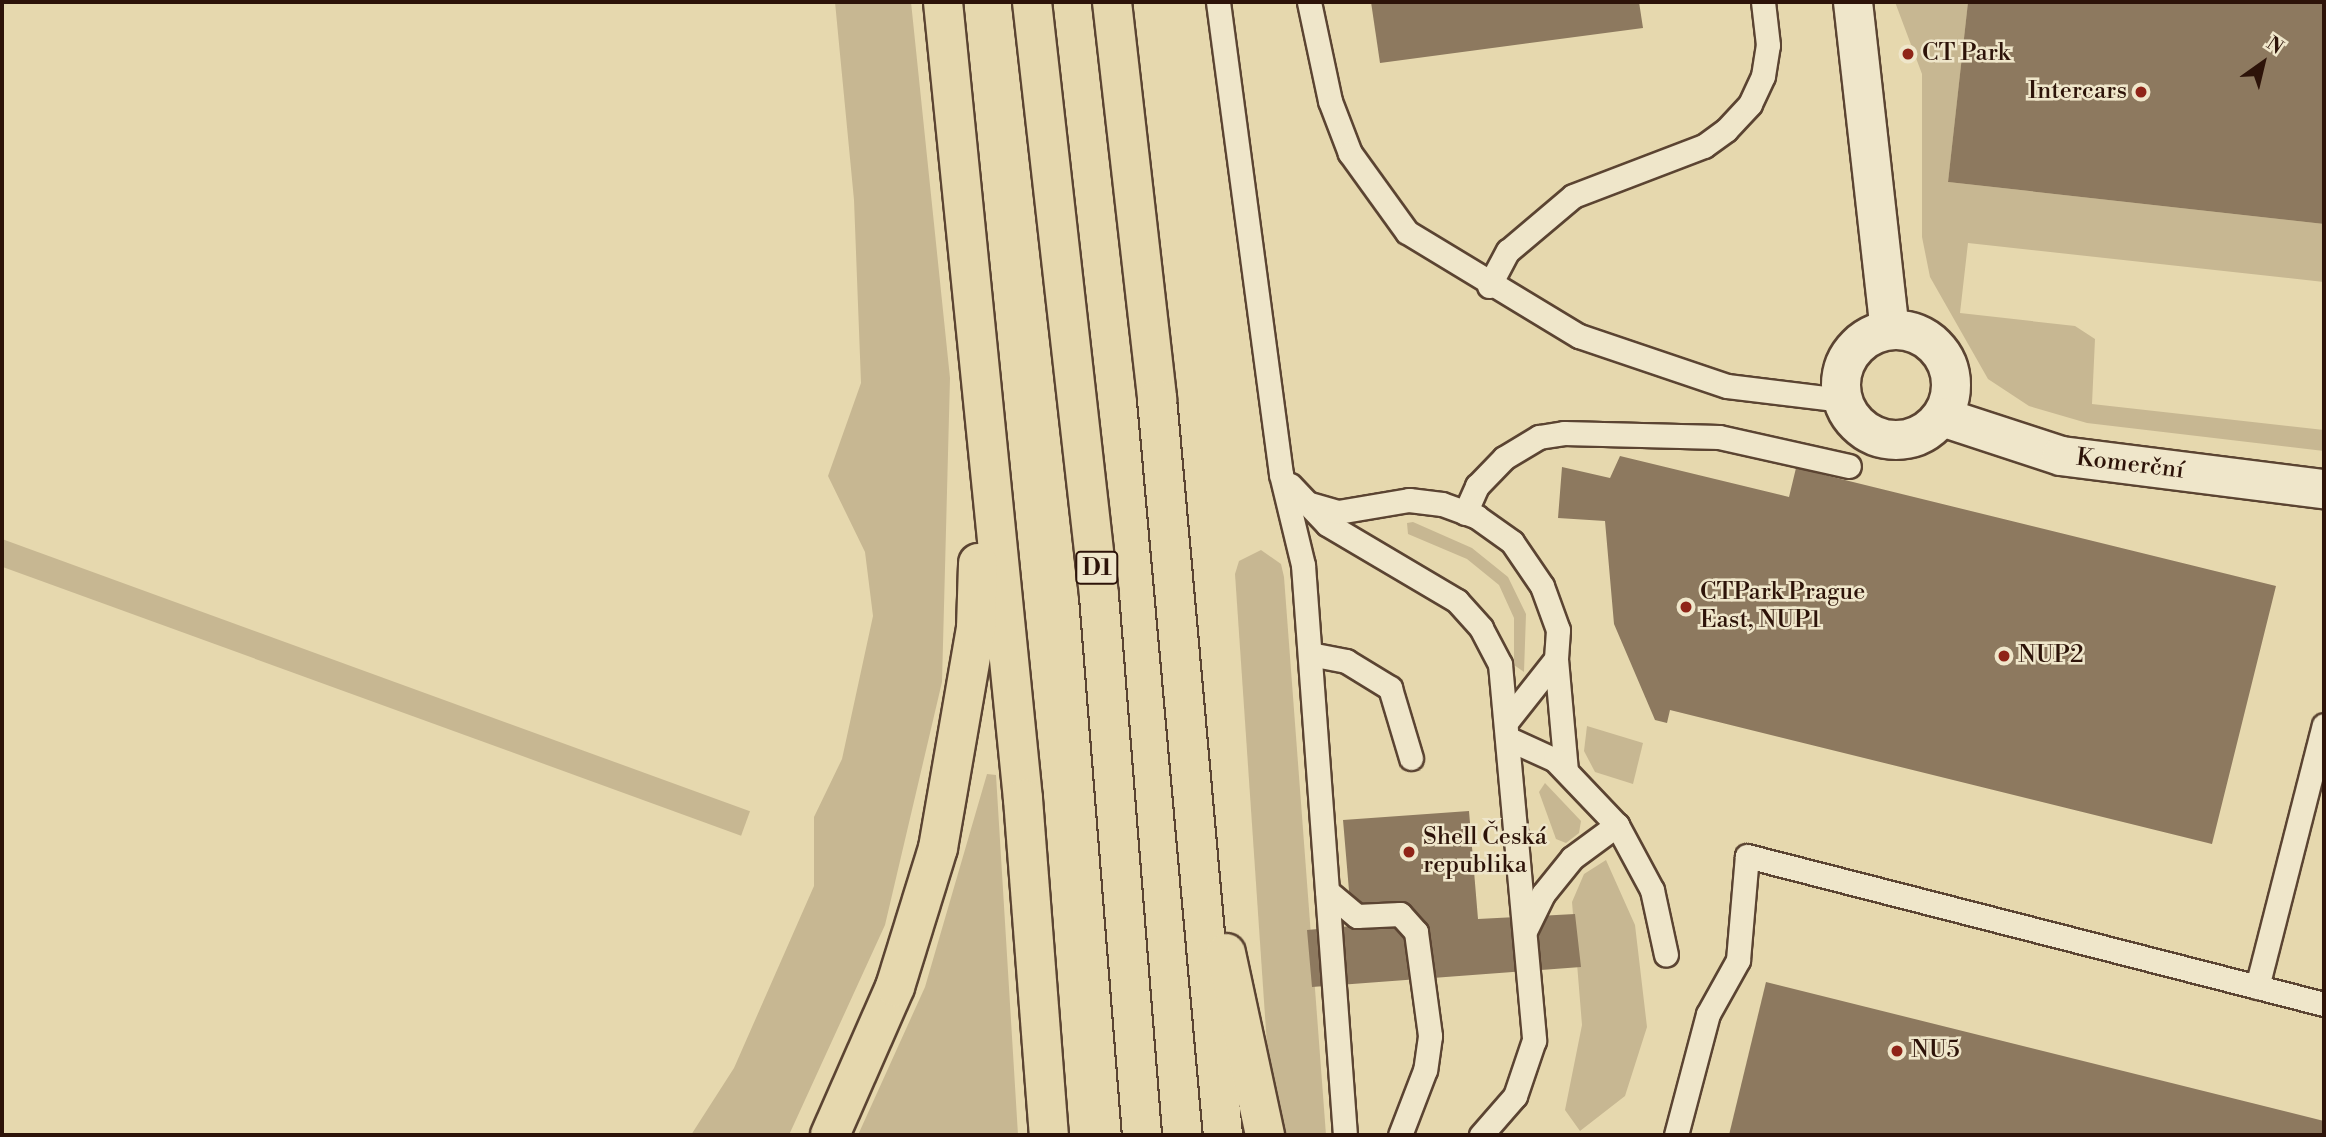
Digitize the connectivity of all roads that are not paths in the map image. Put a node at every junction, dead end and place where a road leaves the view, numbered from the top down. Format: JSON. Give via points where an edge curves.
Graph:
{"nodes":[{"id":1,"x":943,"y":2,"type":"edge"},
{"id":2,"x":1032,"y":2,"type":"edge"},
{"id":3,"x":1112,"y":2,"type":"edge"},
{"id":4,"x":1218,"y":2,"type":"edge"},
{"id":5,"x":1309,"y":2,"type":"edge"},
{"id":6,"x":1763,"y":2,"type":"edge"},
{"id":7,"x":1853,"y":2,"type":"edge"},
{"id":8,"x":1489,"y":286,"type":"junction"},
{"id":9,"x":1890,"y":330,"type":"junction"},
{"id":10,"x":1843,"y":400,"type":"junction"},
{"id":11,"x":983,"y":414,"type":"junction"},
{"id":12,"x":1942,"y":417,"type":"junction"},
{"id":13,"x":1849,"y":466,"type":"dead end"},
{"id":14,"x":1282,"y":474,"type":"junction"},
{"id":15,"x":2324,"y":489,"type":"edge"},
{"id":16,"x":1304,"y":502,"type":"junction"},
{"id":17,"x":1465,"y":513,"type":"junction"},
{"id":18,"x":1310,"y":654,"type":"junction"},
{"id":19,"x":1556,"y":659,"type":"junction"},
{"id":20,"x":2324,"y":725,"type":"edge"},
{"id":21,"x":1508,"y":730,"type":"junction"},
{"id":22,"x":1411,"y":758,"type":"dead end"},
{"id":23,"x":1566,"y":770,"type":"junction"},
{"id":24,"x":1618,"y":825,"type":"junction"},
{"id":25,"x":1196,"y":833,"type":"junction"},
{"id":26,"x":1327,"y":891,"type":"junction"},
{"id":27,"x":1525,"y":932,"type":"junction"},
{"id":28,"x":1666,"y":955,"type":"dead end"},
{"id":29,"x":2257,"y":986,"type":"junction"},
{"id":30,"x":2324,"y":1004,"type":"edge"},
{"id":31,"x":830,"y":1135,"type":"edge"},
{"id":32,"x":1049,"y":1135,"type":"edge"},
{"id":33,"x":1142,"y":1135,"type":"edge"},
{"id":34,"x":1223,"y":1135,"type":"edge"},
{"id":35,"x":1265,"y":1135,"type":"edge"},
{"id":36,"x":1345,"y":1135,"type":"edge"},
{"id":37,"x":1400,"y":1135,"type":"edge"},
{"id":38,"x":1480,"y":1135,"type":"edge"},
{"id":39,"x":1676,"y":1135,"type":"edge"}],
"edges":[{"from":1,"to":11,"type":"highway"},
{"from":2,"to":33,"type":"highway","number":"D1","via":[[1100,596]]},
{"from":3,"to":25,"type":"highway","via":[[1157,399]]},
{"from":4,"to":14,"type":"lane"},
{"from":5,"to":8,"type":"lane","via":[[1330,101],[1372,191],[1407,232]]},
{"from":6,"to":8,"type":"lane","via":[[1768,45],[1763,76],[1750,104],[1726,130],[1704,146],[1573,196],[1508,251]]},
{"from":7,"to":9,"type":"street"},
{"from":8,"to":10,"type":"lane","via":[[1579,336],[1653,364],[1727,386]]},
{"from":9,"to":10,"type":"street","via":[[1851,354]]},
{"from":9,"to":12,"type":"street","via":[[1908,331],[1939,349],[1952,383]]},
{"from":10,"to":12,"type":"street","via":[[1863,429],[1896,441],[1914,438]]},
{"from":11,"to":31,"type":"highway","via":[[976,628],[953,777],[895,987]]},
{"from":11,"to":32,"type":"highway","via":[[1023,799]]},
{"from":12,"to":15,"type":"street","name":"Komerční","via":[[2061,456]]},
{"from":13,"to":17,"type":"lane","via":[[1719,437],[1564,432],[1539,437],[1504,458],[1477,486]]},
{"from":14,"to":16,"type":"lane"},
{"from":14,"to":18,"type":"lane","via":[[1303,565]]},
{"from":16,"to":17,"type":"lane","via":[[1338,512],[1409,500]]},
{"from":16,"to":21,"type":"lane","via":[[1327,524],[1457,600],[1481,628],[1500,664]]},
{"from":17,"to":19,"type":"lane","via":[[1512,542],[1542,586],[1558,630]]},
{"from":18,"to":22,"type":"lane","via":[[1346,661],[1391,688]]},
{"from":18,"to":26,"type":"lane"},
{"from":19,"to":21,"type":"lane"},
{"from":19,"to":23,"type":"lane"},
{"from":20,"to":29,"type":"lane"},
{"from":21,"to":23,"type":"lane"},
{"from":21,"to":27,"type":"lane"},
{"from":23,"to":24,"type":"lane"},
{"from":24,"to":27,"type":"lane","via":[[1572,858],[1543,894]]},
{"from":24,"to":28,"type":"lane","via":[[1652,890]]},
{"from":25,"to":34,"type":"highway"},
{"from":25,"to":35,"type":"highway"},
{"from":26,"to":36,"type":"lane"},
{"from":26,"to":37,"type":"lane","via":[[1357,916],[1400,914],[1416,932],[1430,1036],[1425,1070]]},
{"from":27,"to":38,"type":"lane","via":[[1534,1040],[1529,1065],[1515,1096]]},
{"from":29,"to":30,"type":"lane"},
{"from":29,"to":39,"type":"lane","via":[[1747,856],[1738,960],[1708,1014]]}]}
